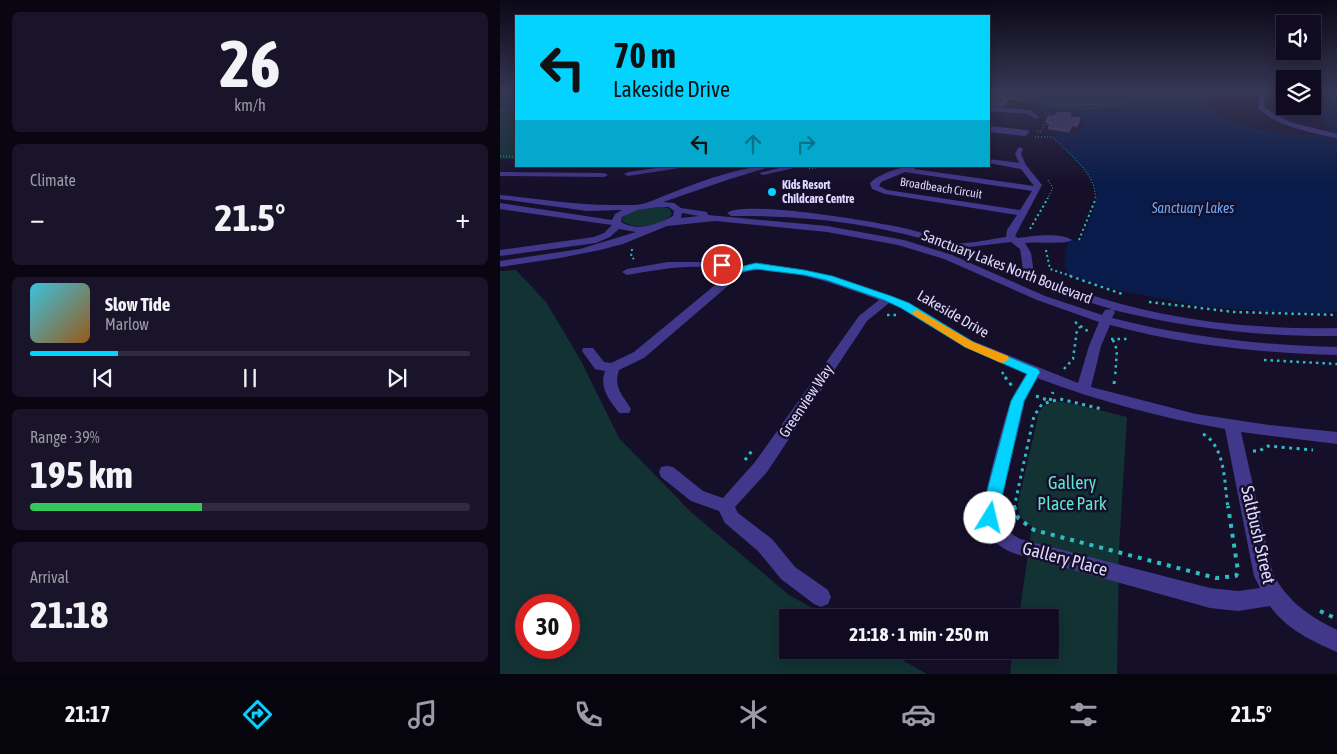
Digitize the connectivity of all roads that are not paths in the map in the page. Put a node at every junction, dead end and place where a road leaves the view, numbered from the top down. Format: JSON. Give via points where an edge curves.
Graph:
{"nodes":[{"id":1,"x":1284,"y":121,"type":"edge"},
{"id":2,"x":990,"y":129,"type":"edge"},
{"id":3,"x":1030,"y":131,"type":"road end"},
{"id":4,"x":1337,"y":136,"type":"edge"},
{"id":5,"x":1020,"y":149,"type":"dead end"},
{"id":6,"x":990,"y":161,"type":"edge"},
{"id":7,"x":1019,"y":166,"type":"junction"},
{"id":8,"x":682,"y":167,"type":"edge"},
{"id":9,"x":737,"y":167,"type":"edge"},
{"id":10,"x":766,"y":167,"type":"edge"},
{"id":11,"x":795,"y":167,"type":"edge"},
{"id":12,"x":913,"y":167,"type":"edge"},
{"id":13,"x":906,"y":170,"type":"junction"},
{"id":14,"x":745,"y":172,"type":"junction"},
{"id":15,"x":500,"y":174,"type":"edge"},
{"id":16,"x":628,"y":174,"type":"dead end"},
{"id":17,"x":604,"y":175,"type":"dead end"},
{"id":18,"x":754,"y":175,"type":"junction"},
{"id":19,"x":1037,"y":189,"type":"junction"},
{"id":20,"x":500,"y":197,"type":"edge"},
{"id":21,"x":500,"y":206,"type":"edge"},
{"id":22,"x":640,"y":206,"type":"junction"},
{"id":23,"x":678,"y":209,"type":"junction"},
{"id":24,"x":1021,"y":213,"type":"junction"},
{"id":25,"x":617,"y":224,"type":"junction"},
{"id":26,"x":661,"y":225,"type":"junction"},
{"id":27,"x":1016,"y":240,"type":"junction"},
{"id":28,"x":1066,"y":240,"type":"dead end"},
{"id":29,"x":956,"y":245,"type":"junction"},
{"id":30,"x":537,"y":247,"type":"junction"},
{"id":31,"x":500,"y":254,"type":"edge"},
{"id":32,"x":945,"y":255,"type":"junction"},
{"id":33,"x":534,"y":260,"type":"junction"},
{"id":34,"x":500,"y":264,"type":"edge"},
{"id":35,"x":740,"y":270,"type":"junction"},
{"id":36,"x":627,"y":272,"type":"dead end"},
{"id":37,"x":1029,"y":275,"type":"junction"},
{"id":38,"x":1052,"y":285,"type":"junction"},
{"id":39,"x":1036,"y":296,"type":"junction"},
{"id":40,"x":888,"y":298,"type":"junction"},
{"id":41,"x":1111,"y":305,"type":"junction"},
{"id":42,"x":1107,"y":320,"type":"junction"},
{"id":43,"x":1337,"y":332,"type":"edge"},
{"id":44,"x":588,"y":351,"type":"dead end"},
{"id":45,"x":1337,"y":351,"type":"edge"},
{"id":46,"x":613,"y":368,"type":"junction"},
{"id":47,"x":1034,"y":372,"type":"junction"},
{"id":48,"x":1083,"y":390,"type":"junction"},
{"id":49,"x":624,"y":409,"type":"dead end"},
{"id":50,"x":1232,"y":426,"type":"junction"},
{"id":51,"x":1337,"y":438,"type":"edge"},
{"id":52,"x":667,"y":472,"type":"dead end"},
{"id":53,"x":726,"y":506,"type":"junction"},
{"id":54,"x":821,"y":596,"type":"dead end"},
{"id":55,"x":1273,"y":596,"type":"junction"},
{"id":56,"x":1337,"y":641,"type":"edge"}],
"edges":[{"from":1,"to":4,"type":"street"},
{"from":2,"to":3,"type":"street"},
{"from":5,"to":7,"type":"street","via":[[1018,154],[1023,164]]},
{"from":6,"to":7,"type":"street"},
{"from":7,"to":19,"type":"street","via":[[1036,183]]},
{"from":8,"to":16,"type":"street"},
{"from":9,"to":14,"type":"street"},
{"from":10,"to":14,"type":"street"},
{"from":11,"to":18,"type":"street"},
{"from":12,"to":13,"type":"street","name":"Broadbeach Circuit"},
{"from":13,"to":19,"type":"street"},
{"from":13,"to":24,"type":"street","name":"Broadbeach Circuit","via":[[878,180],[875,187],[885,192]]},
{"from":14,"to":18,"type":"street"},
{"from":14,"to":22,"type":"street"},
{"from":15,"to":17,"type":"street"},
{"from":18,"to":23,"type":"street","via":[[693,194]]},
{"from":19,"to":24,"type":"street"},
{"from":20,"to":22,"type":"street","via":[[580,208]]},
{"from":21,"to":25,"type":"street"},
{"from":22,"to":23,"type":"street","name":"Sanctuary Lakes North Boulevard","via":[[663,204]]},
{"from":22,"to":25,"type":"street","via":[[618,216]]},
{"from":23,"to":26,"type":"street","via":[[677,217]]},
{"from":23,"to":29,"type":"street","name":"Sanctuary Lakes North Boulevard","via":[[700,214],[758,213],[830,218],[897,229]]},
{"from":24,"to":27,"type":"street","via":[[1010,236]]},
{"from":25,"to":26,"type":"street","via":[[638,229]]},
{"from":25,"to":30,"type":"street","via":[[607,235],[596,240]]},
{"from":26,"to":32,"type":"street","name":"Sanctuary Lakes North Boulevard","via":[[714,218],[822,227],[887,239]]},
{"from":26,"to":33,"type":"street","via":[[613,244]]},
{"from":27,"to":28,"type":"street"},
{"from":27,"to":29,"type":"street"},
{"from":27,"to":37,"type":"street","via":[[1028,254]]},
{"from":29,"to":32,"type":"street"},
{"from":29,"to":37,"type":"street","name":"Sanctuary Lakes North Boulevard"},
{"from":30,"to":31,"type":"street"},
{"from":30,"to":33,"type":"street"},
{"from":32,"to":39,"type":"street","name":"Sanctuary Lakes North Boulevard"},
{"from":33,"to":34,"type":"street"},
{"from":35,"to":36,"type":"street","name":"Lakeside Drive","via":[[722,265],[694,264]]},
{"from":35,"to":40,"type":"street","name":"Lakeside Drive","via":[[756,266],[804,272]]},
{"from":35,"to":46,"type":"street","via":[[639,355]]},
{"from":37,"to":38,"type":"street","name":"Sanctuary Lakes North Boulevard"},
{"from":38,"to":39,"type":"street"},
{"from":38,"to":41,"type":"street","name":"Sanctuary Lakes North Boulevard"},
{"from":39,"to":42,"type":"street","name":"Sanctuary Lakes North Boulevard"},
{"from":40,"to":47,"type":"street","name":"Lakeside Drive","via":[[969,344]]},
{"from":40,"to":53,"type":"street","name":"Greenview Way","via":[[858,326],[761,467]]},
{"from":41,"to":42,"type":"street"},
{"from":41,"to":43,"type":"street","name":"Sanctuary Lakes North Boulevard","via":[[1164,318],[1218,325]]},
{"from":42,"to":45,"type":"street","name":"Sanctuary Lakes North Boulevard","via":[[1218,343]]},
{"from":42,"to":48,"type":"street","via":[[1092,356]]},
{"from":44,"to":46,"type":"street","via":[[600,366]]},
{"from":46,"to":49,"type":"street","via":[[608,381],[609,390]]},
{"from":47,"to":48,"type":"street","name":"Lakeside Drive"},
{"from":47,"to":55,"type":"street","name":"Gallery Place","via":[[1018,401],[991,506],[990,518],[1000,536],[1016,546],[1210,598],[1238,601]]},
{"from":48,"to":50,"type":"street","name":"Lakeside Drive"},
{"from":50,"to":51,"type":"street","name":"Lakeside Drive"},
{"from":50,"to":55,"type":"street","name":"Saltbush Street","via":[[1264,576]]},
{"from":52,"to":53,"type":"street","via":[[697,496]]},
{"from":53,"to":54,"type":"street","via":[[730,518],[765,545],[788,573]]},
{"from":55,"to":56,"type":"street","name":"Saltbush Street","via":[[1298,621]]}]}
